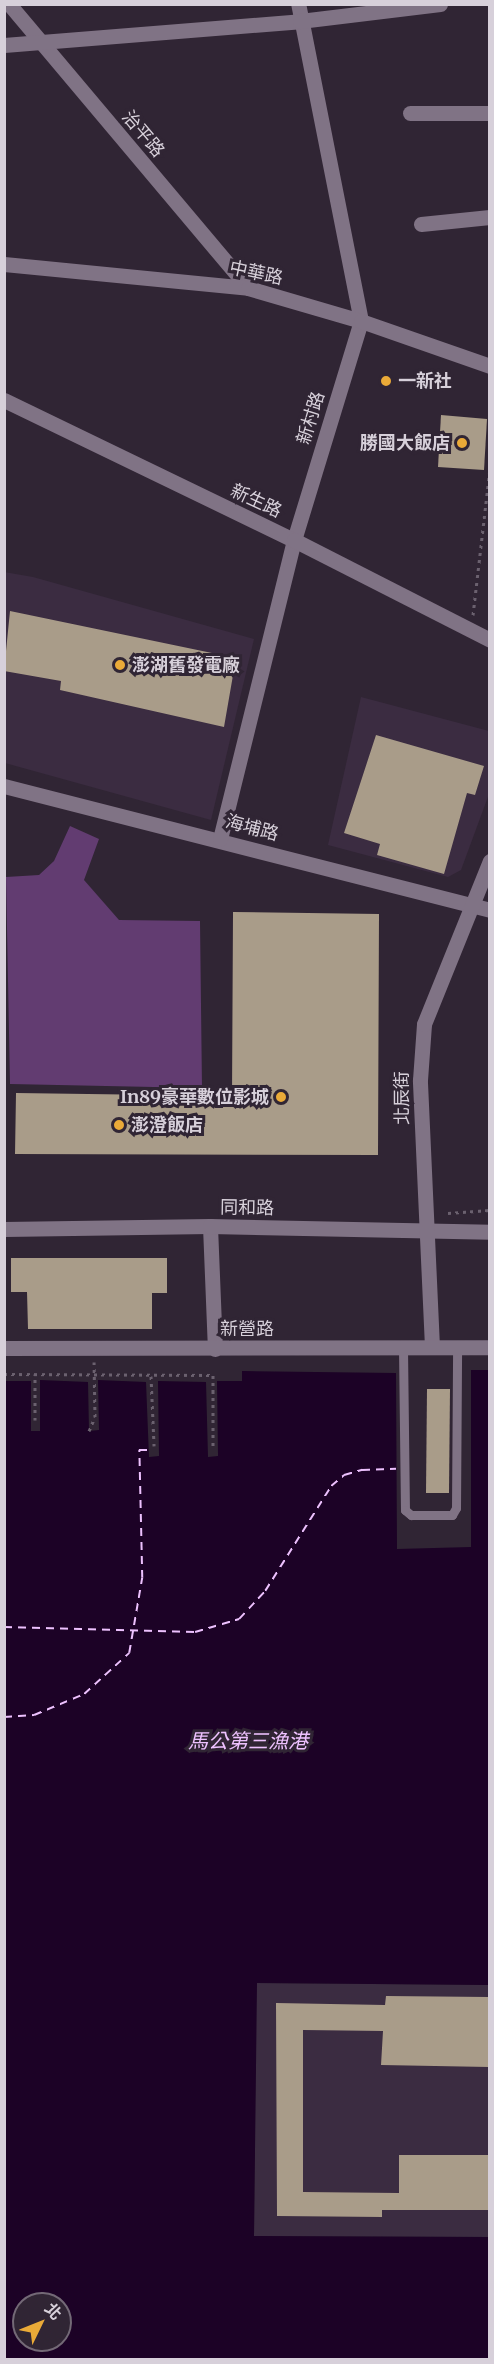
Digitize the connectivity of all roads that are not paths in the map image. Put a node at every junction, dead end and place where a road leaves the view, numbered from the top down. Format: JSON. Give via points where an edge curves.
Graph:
{"nodes":[{"id":1,"x":9,"y":4,"type":"edge"},
{"id":2,"x":298,"y":4,"type":"edge"},
{"id":3,"x":440,"y":4,"type":"edge"},
{"id":4,"x":399,"y":8,"type":"edge"},
{"id":5,"x":300,"y":21,"type":"junction"},
{"id":6,"x":40,"y":43,"type":"junction"},
{"id":7,"x":4,"y":45,"type":"edge"},
{"id":8,"x":410,"y":112,"type":"dead end"},
{"id":9,"x":489,"y":112,"type":"edge"},
{"id":10,"x":489,"y":217,"type":"edge"},
{"id":11,"x":421,"y":224,"type":"dead end"},
{"id":12,"x":4,"y":264,"type":"edge"},
{"id":13,"x":248,"y":288,"type":"junction"},
{"id":14,"x":361,"y":321,"type":"junction"},
{"id":15,"x":489,"y":366,"type":"edge"},
{"id":16,"x":4,"y":400,"type":"edge"},
{"id":17,"x":294,"y":540,"type":"junction"},
{"id":18,"x":489,"y":640,"type":"edge"},
{"id":19,"x":4,"y":786,"type":"edge"},
{"id":20,"x":220,"y":839,"type":"junction"},
{"id":21,"x":489,"y":861,"type":"edge"},
{"id":22,"x":472,"y":905,"type":"junction"},
{"id":23,"x":489,"y":910,"type":"edge"},
{"id":24,"x":210,"y":1226,"type":"junction"},
{"id":25,"x":4,"y":1229,"type":"edge"},
{"id":26,"x":425,"y":1232,"type":"junction"},
{"id":27,"x":489,"y":1232,"type":"edge"},
{"id":28,"x":432,"y":1347,"type":"junction"},
{"id":29,"x":457,"y":1347,"type":"junction"},
{"id":30,"x":489,"y":1347,"type":"edge"},
{"id":31,"x":4,"y":1348,"type":"edge"},
{"id":32,"x":403,"y":1348,"type":"junction"},
{"id":33,"x":215,"y":1349,"type":"junction"}],
"edges":[{"from":1,"to":6,"type":"street","name":"治平路"},
{"from":2,"to":5,"type":"street","name":"新村路"},
{"from":3,"to":4,"type":"street"},
{"from":4,"to":5,"type":"street"},
{"from":5,"to":6,"type":"street"},
{"from":5,"to":14,"type":"street","name":"新村路"},
{"from":6,"to":7,"type":"street"},
{"from":6,"to":13,"type":"street","name":"治平路"},
{"from":8,"to":9,"type":"street"},
{"from":10,"to":11,"type":"street"},
{"from":12,"to":13,"type":"street","name":"中華路"},
{"from":13,"to":14,"type":"street","name":"中華路"},
{"from":14,"to":15,"type":"street","name":"中華路"},
{"from":14,"to":17,"type":"street","name":"新村路"},
{"from":16,"to":17,"type":"street","name":"新生路"},
{"from":17,"to":18,"type":"street","name":"新生路"},
{"from":17,"to":20,"type":"street","name":"新村路"},
{"from":19,"to":20,"type":"street","name":"海埔路"},
{"from":20,"to":22,"type":"street","name":"海埔路"},
{"from":21,"to":22,"type":"street","name":"北辰街"},
{"from":22,"to":23,"type":"street","name":"海埔路"},
{"from":22,"to":26,"type":"street","name":"北辰街","via":[[424,1024],[420,1080]]},
{"from":24,"to":25,"type":"street","name":"同和路"},
{"from":24,"to":26,"type":"street","name":"同和路"},
{"from":24,"to":33,"type":"street"},
{"from":26,"to":27,"type":"street","name":"同和路"},
{"from":26,"to":28,"type":"street","name":"北辰街"},
{"from":28,"to":29,"type":"street","name":"新營路"},
{"from":28,"to":32,"type":"street","name":"新營路"},
{"from":29,"to":30,"type":"street","name":"新營路"},
{"from":29,"to":32,"type":"lane","via":[[456,1508],[452,1515],[411,1515],[405,1510],[399,1469]]},
{"from":31,"to":33,"type":"street","name":"新營路"},
{"from":32,"to":33,"type":"street","name":"新營路"}]}
